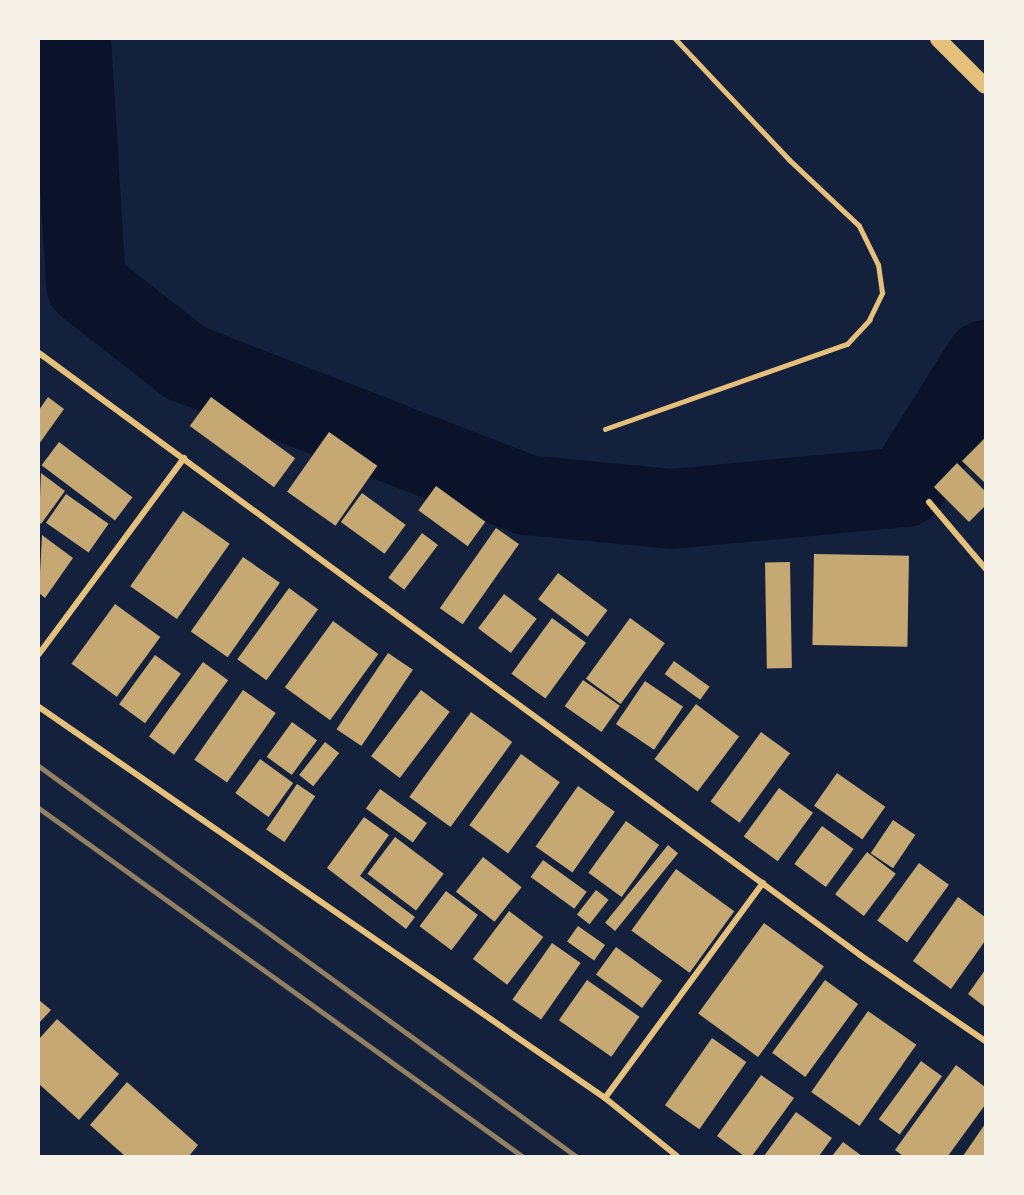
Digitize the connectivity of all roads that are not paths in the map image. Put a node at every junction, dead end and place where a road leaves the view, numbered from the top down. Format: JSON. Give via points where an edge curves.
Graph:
{"nodes":[{"id":1,"x":675,"y":39,"type":"edge"},
{"id":2,"x":939,"y":39,"type":"edge"},
{"id":3,"x":985,"y":86,"type":"edge"},
{"id":4,"x":39,"y":353,"type":"edge"},
{"id":5,"x":605,"y":429,"type":"dead end"},
{"id":6,"x":184,"y":458,"type":"junction"},
{"id":7,"x":929,"y":502,"type":"dead end"},
{"id":8,"x":985,"y":568,"type":"edge"},
{"id":9,"x":39,"y":654,"type":"edge"},
{"id":10,"x":39,"y":707,"type":"edge"},
{"id":11,"x":764,"y":883,"type":"junction"},
{"id":12,"x":985,"y":1041,"type":"edge"},
{"id":13,"x":605,"y":1098,"type":"junction"},
{"id":14,"x":677,"y":1156,"type":"edge"}],
"edges":[{"from":1,"to":5,"type":"lane","via":[[789,160],[859,226],[878,265],[882,293],[869,320],[847,344]]},
{"from":2,"to":3,"type":"highway"},
{"from":4,"to":6,"type":"street"},
{"from":6,"to":9,"type":"street"},
{"from":6,"to":11,"type":"street"},
{"from":7,"to":8,"type":"street"},
{"from":10,"to":13,"type":"street"},
{"from":11,"to":12,"type":"street"},
{"from":11,"to":13,"type":"street"},
{"from":13,"to":14,"type":"street"}]}
